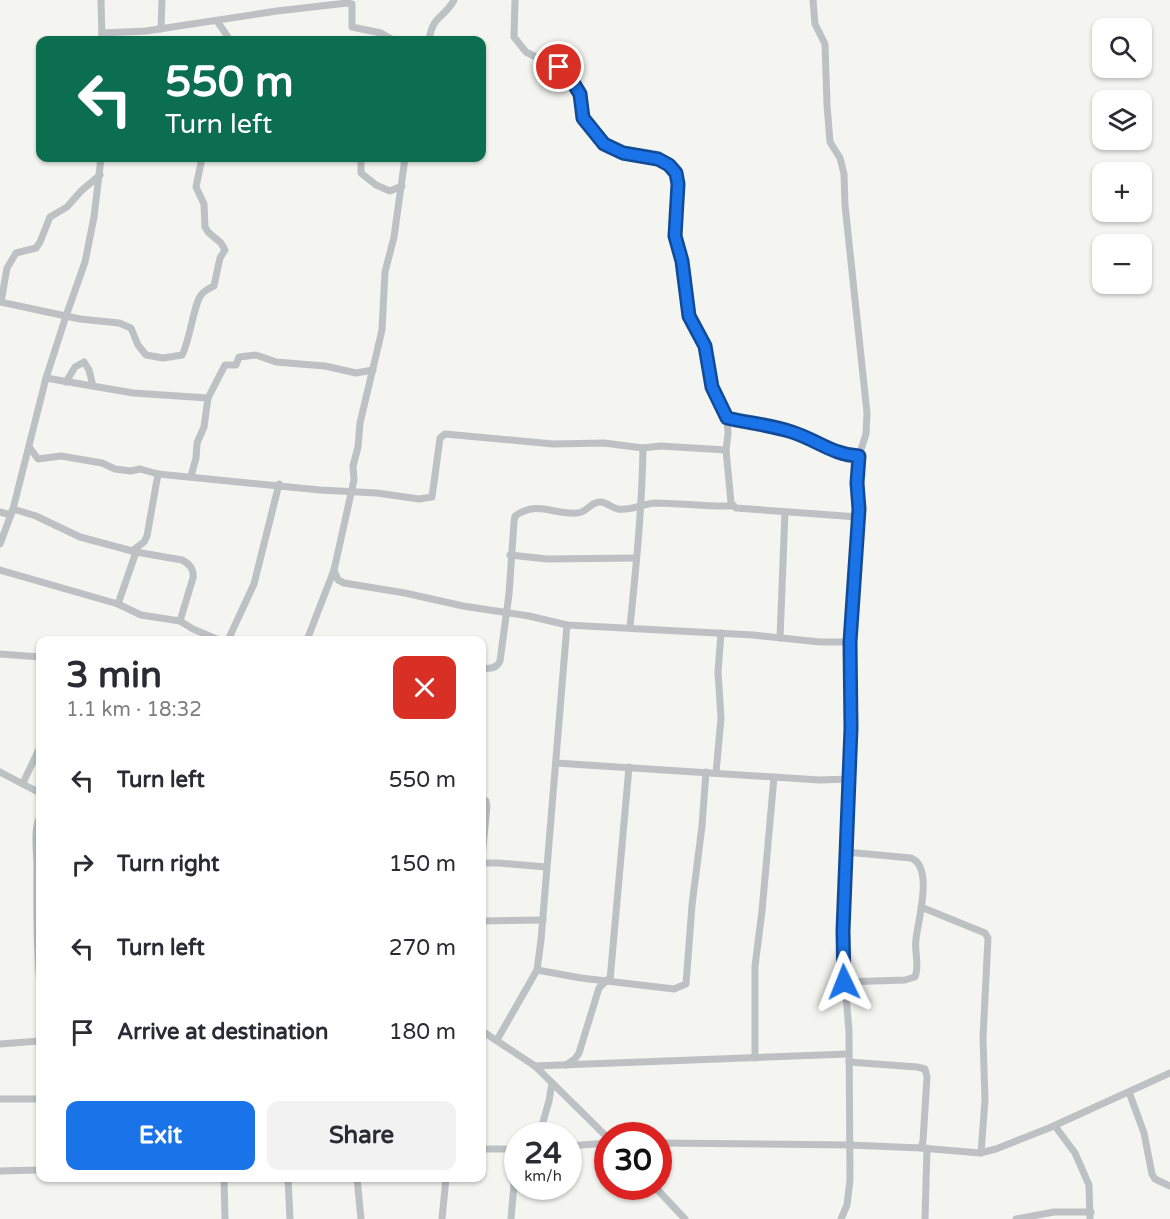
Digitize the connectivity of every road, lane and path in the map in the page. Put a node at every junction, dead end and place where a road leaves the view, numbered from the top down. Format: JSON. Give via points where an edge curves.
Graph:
{"nodes":[{"id":1,"x":101,"y":0,"type":"edge"},
{"id":2,"x":162,"y":0,"type":"edge"},
{"id":3,"x":454,"y":0,"type":"edge"},
{"id":4,"x":515,"y":0,"type":"edge"},
{"id":5,"x":813,"y":0,"type":"edge"},
{"id":6,"x":217,"y":21,"type":"junction"},
{"id":7,"x":161,"y":29,"type":"junction"},
{"id":8,"x":102,"y":36,"type":"edge"},
{"id":9,"x":109,"y":36,"type":"edge"},
{"id":10,"x":227,"y":36,"type":"edge"},
{"id":11,"x":386,"y":36,"type":"edge"},
{"id":12,"x":430,"y":36,"type":"edge"},
{"id":13,"x":101,"y":162,"type":"edge"},
{"id":14,"x":201,"y":162,"type":"edge"},
{"id":15,"x":361,"y":162,"type":"edge"},
{"id":16,"x":405,"y":162,"type":"edge"},
{"id":17,"x":100,"y":175,"type":"junction"},
{"id":18,"x":402,"y":186,"type":"junction"},
{"id":19,"x":0,"y":260,"type":"edge"},
{"id":20,"x":10,"y":263,"type":"junction"},
{"id":21,"x":0,"y":302,"type":"edge"},
{"id":22,"x":66,"y":316,"type":"junction"},
{"id":23,"x":373,"y":370,"type":"junction"},
{"id":24,"x":46,"y":378,"type":"junction"},
{"id":25,"x":66,"y":382,"type":"junction"},
{"id":26,"x":93,"y":386,"type":"junction"},
{"id":27,"x":208,"y":398,"type":"junction"},
{"id":28,"x":727,"y":418,"type":"junction"},
{"id":29,"x":30,"y":448,"type":"junction"},
{"id":30,"x":643,"y":448,"type":"junction"},
{"id":31,"x":726,"y":450,"type":"junction"},
{"id":32,"x":859,"y":456,"type":"junction"},
{"id":33,"x":158,"y":474,"type":"junction"},
{"id":34,"x":191,"y":476,"type":"junction"},
{"id":35,"x":279,"y":484,"type":"junction"},
{"id":36,"x":350,"y":491,"type":"junction"},
{"id":37,"x":642,"y":506,"type":"junction"},
{"id":38,"x":733,"y":506,"type":"junction"},
{"id":39,"x":0,"y":512,"type":"edge"},
{"id":40,"x":12,"y":512,"type":"junction"},
{"id":41,"x":786,"y":512,"type":"junction"},
{"id":42,"x":858,"y":517,"type":"junction"},
{"id":43,"x":144,"y":542,"type":"junction"},
{"id":44,"x":0,"y":544,"type":"edge"},
{"id":45,"x":134,"y":551,"type":"junction"},
{"id":46,"x":146,"y":554,"type":"junction"},
{"id":47,"x":510,"y":555,"type":"junction"},
{"id":48,"x":635,"y":558,"type":"junction"},
{"id":49,"x":0,"y":570,"type":"edge"},
{"id":50,"x":334,"y":570,"type":"junction"},
{"id":51,"x":118,"y":604,"type":"junction"},
{"id":52,"x":507,"y":612,"type":"junction"},
{"id":53,"x":180,"y":621,"type":"junction"},
{"id":54,"x":567,"y":624,"type":"junction"},
{"id":55,"x":630,"y":627,"type":"junction"},
{"id":56,"x":721,"y":633,"type":"junction"},
{"id":57,"x":210,"y":636,"type":"edge"},
{"id":58,"x":230,"y":636,"type":"edge"},
{"id":59,"x":309,"y":636,"type":"edge"},
{"id":60,"x":780,"y":638,"type":"junction"},
{"id":61,"x":850,"y":642,"type":"junction"},
{"id":62,"x":0,"y":654,"type":"edge"},
{"id":63,"x":36,"y":657,"type":"edge"},
{"id":64,"x":486,"y":668,"type":"edge"},
{"id":65,"x":36,"y":755,"type":"edge"},
{"id":66,"x":556,"y":763,"type":"junction"},
{"id":67,"x":629,"y":767,"type":"junction"},
{"id":68,"x":0,"y":772,"type":"edge"},
{"id":69,"x":706,"y":772,"type":"junction"},
{"id":70,"x":716,"y":773,"type":"junction"},
{"id":71,"x":774,"y":777,"type":"junction"},
{"id":72,"x":849,"y":780,"type":"junction"},
{"id":73,"x":23,"y":783,"type":"junction"},
{"id":74,"x":36,"y":791,"type":"edge"},
{"id":75,"x":486,"y":801,"type":"edge"},
{"id":76,"x":486,"y":816,"type":"edge"},
{"id":77,"x":846,"y":852,"type":"junction"},
{"id":78,"x":486,"y":863,"type":"edge"},
{"id":79,"x":546,"y":867,"type":"junction"},
{"id":80,"x":921,"y":907,"type":"junction"},
{"id":81,"x":543,"y":920,"type":"junction"},
{"id":82,"x":486,"y":921,"type":"edge"},
{"id":83,"x":537,"y":970,"type":"junction"},
{"id":84,"x":608,"y":980,"type":"junction"},
{"id":85,"x":844,"y":982,"type":"junction"},
{"id":86,"x":486,"y":1033,"type":"edge"},
{"id":87,"x":497,"y":1040,"type":"junction"},
{"id":88,"x":36,"y":1041,"type":"edge"},
{"id":89,"x":0,"y":1044,"type":"edge"},
{"id":90,"x":755,"y":1058,"type":"junction"},
{"id":91,"x":848,"y":1058,"type":"junction"},
{"id":92,"x":535,"y":1066,"type":"junction"},
{"id":93,"x":564,"y":1066,"type":"junction"},
{"id":94,"x":1170,"y":1073,"type":"edge"},
{"id":95,"x":552,"y":1083,"type":"junction"},
{"id":96,"x":1129,"y":1092,"type":"junction"},
{"id":97,"x":0,"y":1099,"type":"edge"},
{"id":98,"x":36,"y":1099,"type":"edge"},
{"id":99,"x":543,"y":1122,"type":"edge"},
{"id":100,"x":594,"y":1124,"type":"edge"},
{"id":101,"x":1055,"y":1126,"type":"junction"},
{"id":102,"x":672,"y":1143,"type":"edge"},
{"id":103,"x":849,"y":1145,"type":"junction"},
{"id":104,"x":924,"y":1148,"type":"junction"},
{"id":105,"x":486,"y":1149,"type":"edge"},
{"id":106,"x":504,"y":1149,"type":"edge"},
{"id":107,"x":981,"y":1153,"type":"junction"},
{"id":108,"x":36,"y":1170,"type":"edge"},
{"id":109,"x":0,"y":1171,"type":"edge"},
{"id":110,"x":224,"y":1182,"type":"edge"},
{"id":111,"x":288,"y":1182,"type":"edge"},
{"id":112,"x":357,"y":1182,"type":"edge"},
{"id":113,"x":446,"y":1182,"type":"edge"},
{"id":114,"x":1170,"y":1186,"type":"edge"},
{"id":115,"x":513,"y":1200,"type":"edge"},
{"id":116,"x":667,"y":1200,"type":"edge"},
{"id":117,"x":1091,"y":1215,"type":"edge"},
{"id":118,"x":225,"y":1219,"type":"edge"},
{"id":119,"x":290,"y":1219,"type":"edge"},
{"id":120,"x":361,"y":1219,"type":"edge"},
{"id":121,"x":442,"y":1219,"type":"edge"},
{"id":122,"x":511,"y":1219,"type":"edge"},
{"id":123,"x":685,"y":1219,"type":"edge"},
{"id":124,"x":841,"y":1219,"type":"edge"},
{"id":125,"x":925,"y":1219,"type":"edge"},
{"id":126,"x":1021,"y":1219,"type":"edge"}],
"edges":[{"from":1,"to":8,"type":"street"},
{"from":2,"to":7,"type":"street"},
{"from":3,"to":12,"type":"street","via":[[432,24]]},
{"from":4,"to":28,"type":"street","via":[[516,42],[526,52],[564,71],[580,94],[583,118],[604,144],[623,153],[658,159],[676,173],[675,236],[689,316],[705,346],[712,387]]},
{"from":5,"to":32,"type":"street","via":[[815,24],[825,44],[830,142],[844,174],[867,400],[867,424]]},
{"from":6,"to":7,"type":"street"},
{"from":6,"to":10,"type":"street"},
{"from":6,"to":11,"type":"street","via":[[351,4],[352,27]]},
{"from":7,"to":9,"type":"street"},
{"from":13,"to":17,"type":"street"},
{"from":14,"to":22,"type":"street","via":[[196,186],[204,204],[206,230],[225,250],[214,286],[199,297],[182,355],[153,357],[142,353],[128,326]]},
{"from":15,"to":18,"type":"street","via":[[361,173],[376,185],[390,191]]},
{"from":16,"to":18,"type":"street"},
{"from":17,"to":20,"type":"street","via":[[67,207],[50,217],[36,248],[16,253]]},
{"from":17,"to":22,"type":"street","via":[[85,262]]},
{"from":18,"to":23,"type":"street","via":[[385,272],[382,330]]},
{"from":19,"to":20,"type":"street"},
{"from":20,"to":21,"type":"street"},
{"from":21,"to":22,"type":"street"},
{"from":22,"to":24,"type":"street"},
{"from":23,"to":27,"type":"street","via":[[356,373],[244,355],[234,366],[225,365]]},
{"from":23,"to":36,"type":"street"},
{"from":24,"to":25,"type":"street"},
{"from":24,"to":29,"type":"street"},
{"from":25,"to":26,"type":"street"},
{"from":25,"to":26,"type":"street","via":[[75,367],[84,362]]},
{"from":26,"to":27,"type":"street"},
{"from":27,"to":34,"type":"street"},
{"from":28,"to":31,"type":"street"},
{"from":28,"to":32,"type":"street","via":[[789,431],[843,455]]},
{"from":29,"to":33,"type":"street","via":[[38,459],[61,456],[102,463],[115,470]]},
{"from":29,"to":40,"type":"street"},
{"from":30,"to":31,"type":"street"},
{"from":30,"to":36,"type":"street","via":[[445,434],[440,438],[431,497]]},
{"from":30,"to":37,"type":"street"},
{"from":31,"to":38,"type":"street"},
{"from":32,"to":42,"type":"street"},
{"from":33,"to":34,"type":"street"},
{"from":33,"to":43,"type":"street"},
{"from":34,"to":35,"type":"street"},
{"from":35,"to":36,"type":"street"},
{"from":35,"to":58,"type":"street","via":[[254,584]]},
{"from":36,"to":50,"type":"street"},
{"from":37,"to":38,"type":"street"},
{"from":37,"to":47,"type":"street","via":[[619,509],[601,502],[579,513],[530,508],[515,516]]},
{"from":37,"to":48,"type":"street"},
{"from":38,"to":41,"type":"street"},
{"from":39,"to":40,"type":"street"},
{"from":40,"to":44,"type":"street"},
{"from":40,"to":45,"type":"street","via":[[36,516],[80,537]]},
{"from":41,"to":42,"type":"street"},
{"from":41,"to":60,"type":"street"},
{"from":42,"to":61,"type":"street"},
{"from":43,"to":45,"type":"street"},
{"from":43,"to":46,"type":"street"},
{"from":45,"to":46,"type":"street"},
{"from":45,"to":51,"type":"street"},
{"from":46,"to":53,"type":"street","via":[[182,560],[192,569],[191,589]]},
{"from":47,"to":48,"type":"street","via":[[547,559]]},
{"from":47,"to":52,"type":"street"},
{"from":48,"to":55,"type":"street"},
{"from":49,"to":51,"type":"street"},
{"from":50,"to":52,"type":"street","via":[[344,583]]},
{"from":50,"to":59,"type":"street"},
{"from":51,"to":53,"type":"street","via":[[141,615]]},
{"from":52,"to":54,"type":"street"},
{"from":52,"to":64,"type":"street","via":[[499,664]]},
{"from":53,"to":57,"type":"street"},
{"from":54,"to":55,"type":"street"},
{"from":54,"to":66,"type":"street"},
{"from":55,"to":56,"type":"street"},
{"from":56,"to":60,"type":"street"},
{"from":56,"to":70,"type":"street","via":[[721,718]]},
{"from":60,"to":61,"type":"street"},
{"from":61,"to":72,"type":"street"},
{"from":62,"to":63,"type":"street"},
{"from":65,"to":73,"type":"street"},
{"from":66,"to":67,"type":"street"},
{"from":66,"to":79,"type":"street"},
{"from":67,"to":69,"type":"street"},
{"from":67,"to":84,"type":"street"},
{"from":68,"to":73,"type":"street"},
{"from":69,"to":70,"type":"street"},
{"from":69,"to":84,"type":"street","via":[[686,984],[674,989]]},
{"from":70,"to":71,"type":"street"},
{"from":71,"to":72,"type":"street"},
{"from":71,"to":90,"type":"street","via":[[755,966]]},
{"from":72,"to":77,"type":"street"},
{"from":73,"to":74,"type":"street"},
{"from":75,"to":76,"type":"street"},
{"from":77,"to":80,"type":"street","via":[[916,860],[924,874]]},
{"from":77,"to":85,"type":"street"},
{"from":78,"to":79,"type":"street"},
{"from":79,"to":81,"type":"street"},
{"from":80,"to":85,"type":"street","via":[[915,977]]},
{"from":80,"to":107,"type":"street","via":[[988,938]]},
{"from":81,"to":82,"type":"street"},
{"from":81,"to":83,"type":"street"},
{"from":83,"to":84,"type":"street"},
{"from":83,"to":87,"type":"street"},
{"from":84,"to":93,"type":"street","via":[[599,988],[579,1053]]},
{"from":85,"to":91,"type":"street"},
{"from":86,"to":87,"type":"street"},
{"from":87,"to":92,"type":"street"},
{"from":88,"to":89,"type":"street"},
{"from":90,"to":91,"type":"street"},
{"from":90,"to":93,"type":"street"},
{"from":91,"to":103,"type":"street"},
{"from":91,"to":104,"type":"street","via":[[925,1069]]},
{"from":92,"to":93,"type":"street"},
{"from":92,"to":95,"type":"street"},
{"from":94,"to":96,"type":"street"},
{"from":95,"to":99,"type":"street"},
{"from":95,"to":100,"type":"street"},
{"from":96,"to":101,"type":"street"},
{"from":96,"to":114,"type":"street","via":[[1144,1133],[1152,1174]]},
{"from":97,"to":98,"type":"street"},
{"from":101,"to":107,"type":"street"},
{"from":101,"to":117,"type":"street","via":[[1075,1154],[1089,1185]]},
{"from":102,"to":103,"type":"street"},
{"from":103,"to":104,"type":"street"},
{"from":103,"to":124,"type":"street","via":[[850,1180]]},
{"from":104,"to":107,"type":"street"},
{"from":104,"to":125,"type":"street"},
{"from":105,"to":106,"type":"street"},
{"from":108,"to":109,"type":"street"},
{"from":110,"to":118,"type":"street"},
{"from":111,"to":119,"type":"street"},
{"from":112,"to":120,"type":"street"},
{"from":113,"to":121,"type":"street"},
{"from":115,"to":122,"type":"street"},
{"from":116,"to":123,"type":"street"},
{"from":117,"to":126,"type":"street","via":[[1054,1212]]}]}
